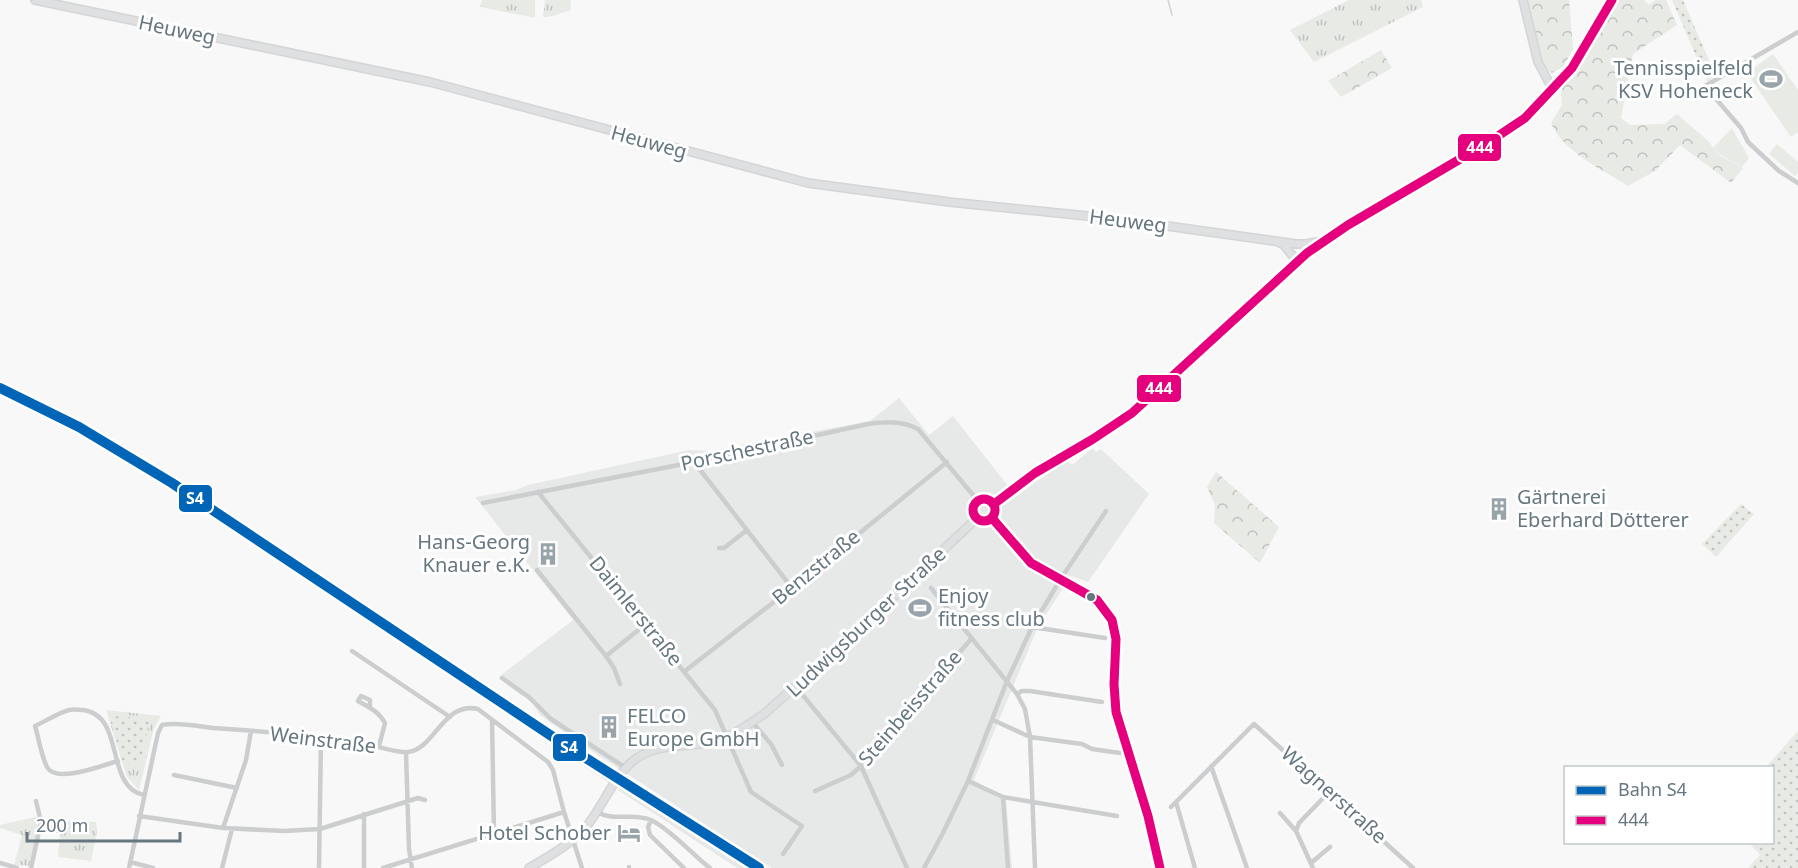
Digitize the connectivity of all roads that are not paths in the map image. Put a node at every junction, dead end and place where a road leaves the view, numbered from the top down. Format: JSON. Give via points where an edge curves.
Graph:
{"nodes":[{"id":1,"x":35,"y":0,"type":"edge"},
{"id":2,"x":1522,"y":0,"type":"edge"},
{"id":3,"x":1612,"y":0,"type":"edge"},
{"id":4,"x":1798,"y":32,"type":"edge"},
{"id":5,"x":1553,"y":90,"type":"junction"},
{"id":6,"x":1798,"y":183,"type":"edge"},
{"id":7,"x":1272,"y":240,"type":"junction"},
{"id":8,"x":1324,"y":241,"type":"junction"},
{"id":9,"x":1289,"y":242,"type":"junction"},
{"id":10,"x":1297,"y":261,"type":"junction"},
{"id":11,"x":694,"y":462,"type":"junction"},
{"id":12,"x":947,"y":462,"type":"junction"},
{"id":13,"x":538,"y":492,"type":"junction"},
{"id":14,"x":978,"y":501,"type":"junction"},
{"id":15,"x":483,"y":503,"type":"dead end"},
{"id":16,"x":994,"y":504,"type":"junction"},
{"id":17,"x":1106,"y":512,"type":"dead end"},
{"id":18,"x":977,"y":518,"type":"junction"},
{"id":19,"x":992,"y":518,"type":"junction"},
{"id":20,"x":747,"y":530,"type":"junction"},
{"id":21,"x":719,"y":548,"type":"dead end"},
{"id":22,"x":537,"y":570,"type":"dead end"},
{"id":23,"x":1060,"y":580,"type":"junction"},
{"id":24,"x":792,"y":588,"type":"junction"},
{"id":25,"x":931,"y":588,"type":"dead end"},
{"id":26,"x":646,"y":624,"type":"junction"},
{"id":27,"x":1032,"y":627,"type":"junction"},
{"id":28,"x":972,"y":638,"type":"junction"},
{"id":29,"x":1105,"y":638,"type":"dead end"},
{"id":30,"x":352,"y":651,"type":"dead end"},
{"id":31,"x":606,"y":656,"type":"junction"},
{"id":32,"x":685,"y":671,"type":"junction"},
{"id":33,"x":502,"y":678,"type":"dead end"},
{"id":34,"x":1007,"y":681,"type":"junction"},
{"id":35,"x":620,"y":684,"type":"dead end"},
{"id":36,"x":796,"y":687,"type":"junction"},
{"id":37,"x":1017,"y":694,"type":"junction"},
{"id":38,"x":1102,"y":702,"type":"dead end"},
{"id":39,"x":370,"y":708,"type":"dead end"},
{"id":40,"x":450,"y":717,"type":"junction"},
{"id":41,"x":492,"y":720,"type":"junction"},
{"id":42,"x":993,"y":720,"type":"junction"},
{"id":43,"x":752,"y":722,"type":"junction"},
{"id":44,"x":251,"y":731,"type":"junction"},
{"id":45,"x":727,"y":735,"type":"junction"},
{"id":46,"x":1030,"y":737,"type":"junction"},
{"id":47,"x":321,"y":738,"type":"junction"},
{"id":48,"x":379,"y":746,"type":"junction"},
{"id":49,"x":406,"y":753,"type":"junction"},
{"id":50,"x":1120,"y":753,"type":"dead end"},
{"id":51,"x":118,"y":761,"type":"junction"},
{"id":52,"x":782,"y":765,"type":"dead end"},
{"id":53,"x":861,"y":766,"type":"junction"},
{"id":54,"x":1211,"y":766,"type":"junction"},
{"id":55,"x":626,"y":768,"type":"junction"},
{"id":56,"x":174,"y":775,"type":"dead end"},
{"id":57,"x":968,"y":781,"type":"junction"},
{"id":58,"x":237,"y":788,"type":"junction"},
{"id":59,"x":815,"y":791,"type":"dead end"},
{"id":60,"x":1329,"y":792,"type":"junction"},
{"id":61,"x":144,"y":795,"type":"junction"},
{"id":62,"x":1004,"y":796,"type":"junction"},
{"id":63,"x":425,"y":800,"type":"dead end"},
{"id":64,"x":36,"y":801,"type":"dead end"},
{"id":65,"x":407,"y":801,"type":"junction"},
{"id":66,"x":1032,"y":802,"type":"junction"},
{"id":67,"x":1176,"y":802,"type":"junction"},
{"id":68,"x":1171,"y":807,"type":"dead end"},
{"id":69,"x":564,"y":812,"type":"junction"},
{"id":70,"x":597,"y":812,"type":"junction"},
{"id":71,"x":1280,"y":813,"type":"dead end"},
{"id":72,"x":364,"y":814,"type":"junction"},
{"id":73,"x":139,"y":816,"type":"junction"},
{"id":74,"x":1117,"y":816,"type":"dead end"},
{"id":75,"x":651,"y":820,"type":"junction"},
{"id":76,"x":223,"y":828,"type":"junction"},
{"id":77,"x":232,"y":829,"type":"junction"},
{"id":78,"x":320,"y":829,"type":"junction"},
{"id":79,"x":1296,"y":831,"type":"junction"},
{"id":80,"x":494,"y":833,"type":"junction"},
{"id":81,"x":572,"y":840,"type":"junction"},
{"id":82,"x":1330,"y":847,"type":"dead end"},
{"id":83,"x":783,"y":854,"type":"dead end"},
{"id":84,"x":410,"y":860,"type":"junction"},
{"id":85,"x":0,"y":863,"type":"edge"},
{"id":86,"x":129,"y":865,"type":"edge"},
{"id":87,"x":1312,"y":866,"type":"edge"},
{"id":88,"x":17,"y":868,"type":"edge"},
{"id":89,"x":31,"y":868,"type":"edge"},
{"id":90,"x":153,"y":868,"type":"edge"},
{"id":91,"x":222,"y":868,"type":"edge"},
{"id":92,"x":319,"y":868,"type":"edge"},
{"id":93,"x":364,"y":868,"type":"edge"},
{"id":94,"x":383,"y":868,"type":"edge"},
{"id":95,"x":412,"y":868,"type":"edge"},
{"id":96,"x":529,"y":868,"type":"edge"},
{"id":97,"x":582,"y":868,"type":"edge"},
{"id":98,"x":684,"y":868,"type":"edge"},
{"id":99,"x":710,"y":868,"type":"edge"},
{"id":100,"x":907,"y":868,"type":"edge"},
{"id":101,"x":924,"y":868,"type":"edge"},
{"id":102,"x":1008,"y":868,"type":"edge"},
{"id":103,"x":1035,"y":868,"type":"edge"},
{"id":104,"x":1160,"y":868,"type":"edge"},
{"id":105,"x":1195,"y":868,"type":"edge"},
{"id":106,"x":1247,"y":868,"type":"edge"},
{"id":107,"x":1413,"y":868,"type":"edge"}],
"edges":[{"from":1,"to":7,"type":"street","name":"Heuweg","via":[[430,82],[808,183]]},
{"from":2,"to":5,"type":"street","via":[[1538,62]]},
{"from":3,"to":5,"type":"street","via":[[1572,68]]},
{"from":4,"to":6,"type":"street","via":[[1706,86],[1748,142]]},
{"from":5,"to":8,"type":"street","via":[[1511,128]]},
{"from":7,"to":9,"type":"street","name":"Heuweg"},
{"from":7,"to":10,"type":"street","via":[[1283,244]]},
{"from":8,"to":9,"type":"street","name":"Heuweg"},
{"from":8,"to":10,"type":"street"},
{"from":9,"to":10,"type":"street","via":[[1297,250]]},
{"from":10,"to":16,"type":"street","via":[[1148,399]]},
{"from":11,"to":12,"type":"street","name":"Porschestraße","via":[[892,421],[918,429]]},
{"from":11,"to":13,"type":"street","name":"Porschestraße"},
{"from":11,"to":20,"type":"street"},
{"from":12,"to":14,"type":"street","name":"Porschestraße"},
{"from":12,"to":24,"type":"street","name":"Benzstraße"},
{"from":13,"to":15,"type":"street","name":"Porschestraße"},
{"from":13,"to":26,"type":"street","name":"Daimlerstraße"},
{"from":14,"to":16,"type":"street","via":[[986,499]]},
{"from":14,"to":18,"type":"street","via":[[973,509]]},
{"from":16,"to":19,"type":"street"},
{"from":17,"to":23,"type":"street"},
{"from":18,"to":19,"type":"street"},
{"from":18,"to":36,"type":"street","name":"Ludwigsburger Straße"},
{"from":19,"to":23,"type":"street","via":[[1031,562]]},
{"from":20,"to":21,"type":"street"},
{"from":20,"to":24,"type":"street"},
{"from":22,"to":31,"type":"street"},
{"from":23,"to":27,"type":"street"},
{"from":23,"to":104,"type":"street","via":[[1097,600],[1112,620],[1116,639],[1116,712]]},
{"from":24,"to":32,"type":"street","name":"Benzstraße"},
{"from":25,"to":28,"type":"street","name":"Steinbeisstraße"},
{"from":26,"to":31,"type":"street"},
{"from":26,"to":32,"type":"street","name":"Daimlerstraße"},
{"from":27,"to":29,"type":"street"},
{"from":27,"to":34,"type":"street"},
{"from":28,"to":34,"type":"street","name":"Steinbeisstraße"},
{"from":28,"to":53,"type":"street","name":"Steinbeisstraße"},
{"from":30,"to":40,"type":"street"},
{"from":31,"to":35,"type":"street"},
{"from":32,"to":45,"type":"street","name":"Daimlerstraße","via":[[715,710]]},
{"from":33,"to":55,"type":"street","via":[[572,735]]},
{"from":34,"to":37,"type":"street","name":"Steinbeisstraße"},
{"from":34,"to":42,"type":"street"},
{"from":36,"to":43,"type":"street","name":"Ludwigsburger Straße"},
{"from":36,"to":53,"type":"street"},
{"from":37,"to":38,"type":"street","via":[[1030,691]]},
{"from":37,"to":46,"type":"street","name":"Steinbeisstraße","via":[[1025,709]]},
{"from":39,"to":48,"type":"street","via":[[385,723]]},
{"from":40,"to":41,"type":"street","via":[[467,706]]},
{"from":40,"to":49,"type":"street","via":[[416,750]]},
{"from":41,"to":69,"type":"street","via":[[548,762],[554,770]]},
{"from":41,"to":80,"type":"street"},
{"from":42,"to":46,"type":"street"},
{"from":42,"to":57,"type":"street"},
{"from":43,"to":45,"type":"street","name":"Ludwigsburger Straße"},
{"from":43,"to":52,"type":"street"},
{"from":44,"to":47,"type":"street","name":"Weinstraße"},
{"from":44,"to":58,"type":"street"},
{"from":44,"to":61,"type":"street","name":"Weinstraße","via":[[162,725]]},
{"from":45,"to":55,"type":"street","name":"Ludwigsburger Straße","via":[[709,743],[651,751]]},
{"from":45,"to":83,"type":"street","name":"Daimlerstraße","via":[[751,792],[802,826]]},
{"from":46,"to":50,"type":"street"},
{"from":46,"to":66,"type":"street","name":"Steinbeisstraße"},
{"from":47,"to":48,"type":"street","name":"Weinstraße"},
{"from":47,"to":78,"type":"street"},
{"from":48,"to":49,"type":"street","name":"Weinstraße"},
{"from":49,"to":65,"type":"street"},
{"from":51,"to":51,"type":"street","via":[[98,715],[70,710],[35,726],[47,766],[57,775]]},
{"from":51,"to":61,"type":"street","via":[[124,780],[132,790]]},
{"from":53,"to":59,"type":"street","name":"Steinbeisstraße","via":[[851,775]]},
{"from":53,"to":100,"type":"street"},
{"from":54,"to":60,"type":"street","name":"Wagnerstraße","via":[[1254,723]]},
{"from":54,"to":67,"type":"street"},
{"from":54,"to":106,"type":"street"},
{"from":55,"to":70,"type":"street","name":"Ludwigsburger Straße"},
{"from":56,"to":58,"type":"street"},
{"from":57,"to":62,"type":"street"},
{"from":57,"to":101,"type":"street"},
{"from":58,"to":76,"type":"street"},
{"from":60,"to":79,"type":"street"},
{"from":60,"to":107,"type":"street","name":"Wagnerstraße"},
{"from":61,"to":73,"type":"street"},
{"from":62,"to":66,"type":"street"},
{"from":62,"to":102,"type":"street"},
{"from":63,"to":65,"type":"street"},
{"from":64,"to":89,"type":"street","via":[[41,822]]},
{"from":65,"to":72,"type":"street"},
{"from":65,"to":84,"type":"street"},
{"from":66,"to":74,"type":"street"},
{"from":66,"to":103,"type":"street","name":"Steinbeisstraße"},
{"from":67,"to":68,"type":"street"},
{"from":67,"to":105,"type":"street"},
{"from":69,"to":80,"type":"street"},
{"from":69,"to":81,"type":"street"},
{"from":70,"to":75,"type":"street","via":[[604,817]]},
{"from":70,"to":81,"type":"street","name":"Ludwigsburger Straße"},
{"from":71,"to":79,"type":"street"},
{"from":72,"to":78,"type":"street"},
{"from":72,"to":93,"type":"street"},
{"from":73,"to":76,"type":"street"},
{"from":73,"to":86,"type":"street"},
{"from":75,"to":98,"type":"street","via":[[650,835]]},
{"from":75,"to":99,"type":"street"},
{"from":76,"to":77,"type":"street"},
{"from":77,"to":78,"type":"street"},
{"from":77,"to":91,"type":"street"},
{"from":78,"to":92,"type":"street"},
{"from":79,"to":87,"type":"street"},
{"from":80,"to":84,"type":"street"},
{"from":81,"to":96,"type":"street","name":"Ludwigsburger Straße"},
{"from":81,"to":97,"type":"street"},
{"from":82,"to":87,"type":"street"},
{"from":84,"to":94,"type":"street"},
{"from":84,"to":95,"type":"street"},
{"from":85,"to":88,"type":"street"},
{"from":86,"to":90,"type":"street"}]}
